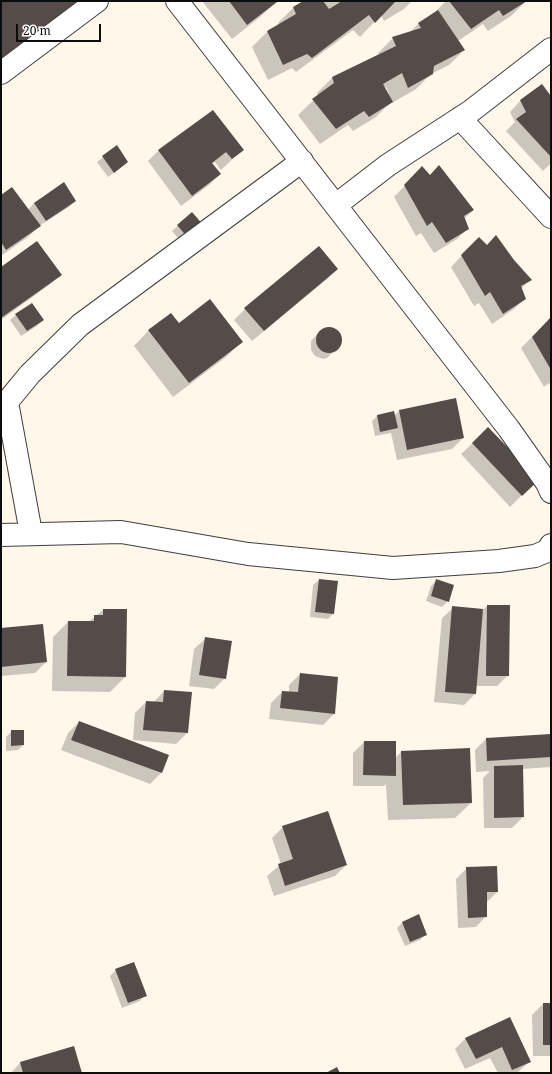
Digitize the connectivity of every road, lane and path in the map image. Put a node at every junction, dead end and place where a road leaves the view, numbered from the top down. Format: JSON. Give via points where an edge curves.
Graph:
{"nodes":[{"id":1,"x":97,"y":1,"type":"edge"},
{"id":2,"x":177,"y":1,"type":"edge"},
{"id":3,"x":551,"y":49,"type":"edge"},
{"id":4,"x":1,"y":73,"type":"edge"},
{"id":5,"x":460,"y":118,"type":"junction"},
{"id":6,"x":302,"y":161,"type":"junction"},
{"id":7,"x":336,"y":205,"type":"junction"},
{"id":8,"x":551,"y":216,"type":"edge"},
{"id":9,"x":551,"y":492,"type":"edge"},
{"id":10,"x":31,"y":533,"type":"junction"},
{"id":11,"x":1,"y":535,"type":"edge"},
{"id":12,"x":550,"y":549,"type":"edge"}],
"edges":[{"from":1,"to":4,"type":"street"},
{"from":2,"to":6,"type":"street"},
{"from":3,"to":5,"type":"street"},
{"from":5,"to":7,"type":"street","via":[[388,165]]},
{"from":5,"to":8,"type":"street"},
{"from":6,"to":7,"type":"street"},
{"from":6,"to":10,"type":"street","via":[[80,325],[30,374],[7,402]]},
{"from":7,"to":9,"type":"street","via":[[510,429]]},
{"from":10,"to":11,"type":"street"},
{"from":10,"to":12,"type":"street","via":[[121,532],[248,554],[393,568],[499,561],[535,556]]}]}
